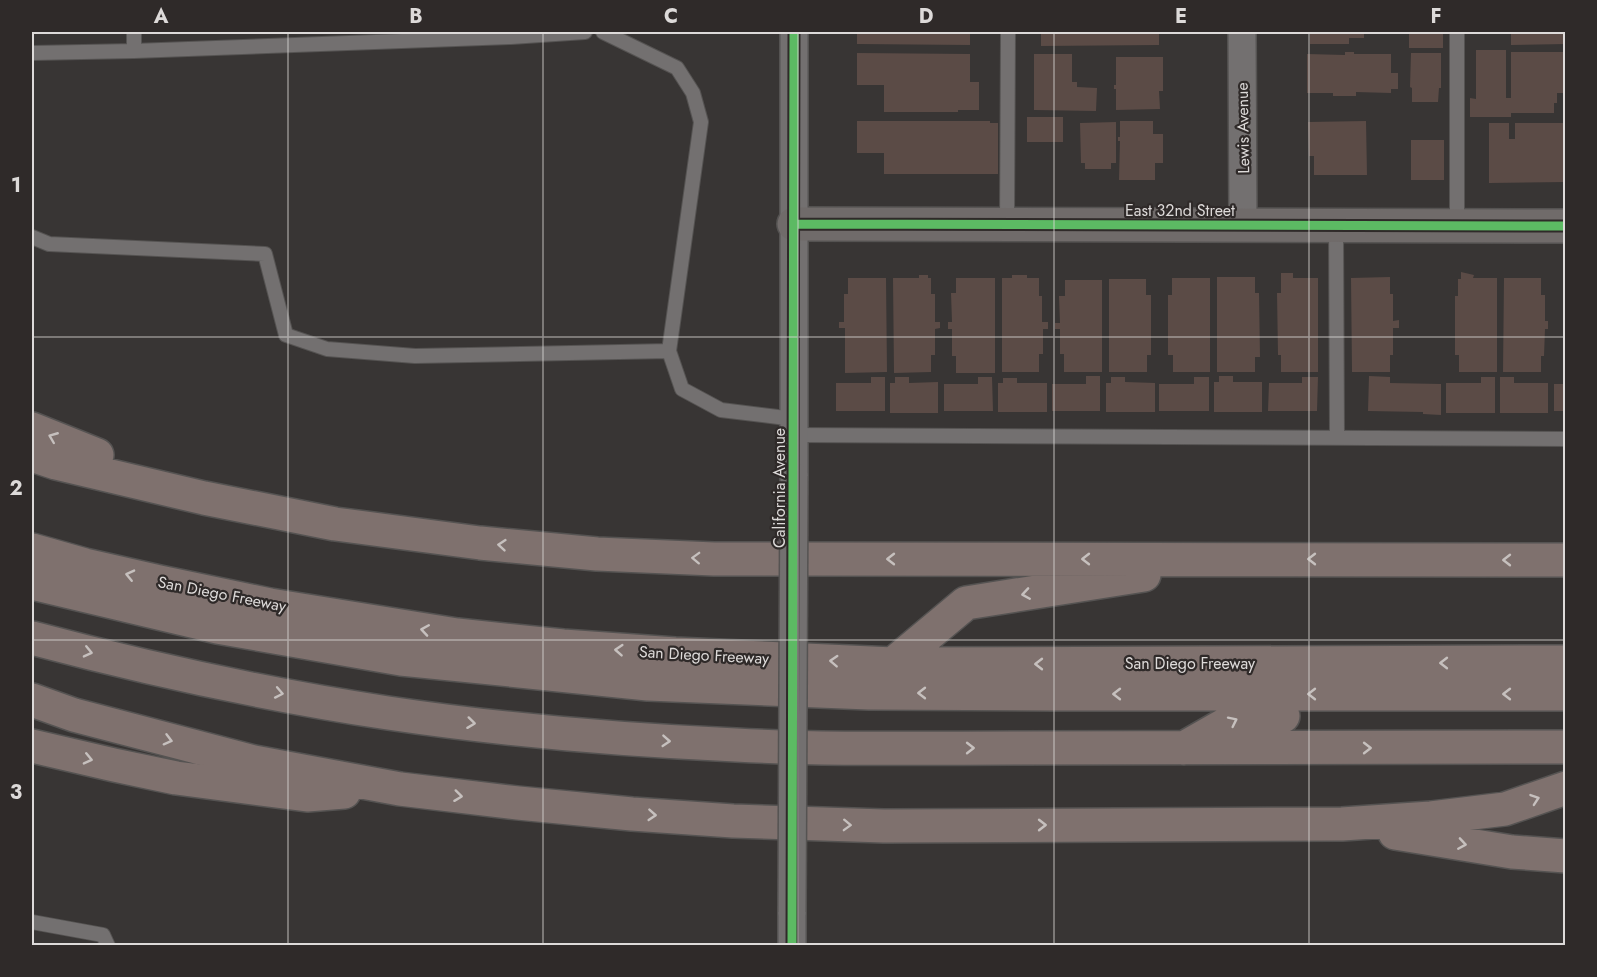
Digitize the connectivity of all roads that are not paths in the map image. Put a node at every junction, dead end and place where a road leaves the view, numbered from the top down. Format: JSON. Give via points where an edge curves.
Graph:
{"nodes":[{"id":1,"x":134,"y":32,"type":"edge"},
{"id":2,"x":585,"y":32,"type":"edge"},
{"id":3,"x":603,"y":32,"type":"edge"},
{"id":4,"x":794,"y":32,"type":"edge"},
{"id":5,"x":1008,"y":32,"type":"edge"},
{"id":6,"x":1242,"y":32,"type":"edge"},
{"id":7,"x":1457,"y":32,"type":"edge"},
{"id":8,"x":511,"y":34,"type":"edge"},
{"id":9,"x":134,"y":51,"type":"junction"},
{"id":10,"x":32,"y":53,"type":"edge"},
{"id":11,"x":794,"y":224,"type":"junction"},
{"id":12,"x":1007,"y":224,"type":"junction"},
{"id":13,"x":1243,"y":225,"type":"junction"},
{"id":14,"x":1336,"y":225,"type":"junction"},
{"id":15,"x":1457,"y":225,"type":"junction"},
{"id":16,"x":1566,"y":226,"type":"edge"},
{"id":17,"x":32,"y":237,"type":"edge"},
{"id":18,"x":669,"y":351,"type":"junction"},
{"id":19,"x":794,"y":427,"type":"junction"},
{"id":20,"x":32,"y":429,"type":"edge"},
{"id":21,"x":1337,"y":438,"type":"junction"},
{"id":22,"x":1566,"y":439,"type":"edge"},
{"id":23,"x":32,"y":455,"type":"edge"},
{"id":24,"x":204,"y":498,"type":"junction"},
{"id":25,"x":32,"y":550,"type":"edge"},
{"id":26,"x":1250,"y":559,"type":"junction"},
{"id":27,"x":1566,"y":560,"type":"edge"},
{"id":28,"x":32,"y":583,"type":"edge"},
{"id":29,"x":32,"y":638,"type":"edge"},
{"id":30,"x":1566,"y":662,"type":"edge"},
{"id":31,"x":893,"y":664,"type":"junction"},
{"id":32,"x":1566,"y":694,"type":"edge"},
{"id":33,"x":32,"y":700,"type":"edge"},
{"id":34,"x":1566,"y":716,"type":"edge"},
{"id":35,"x":32,"y":746,"type":"edge"},
{"id":36,"x":1566,"y":747,"type":"edge"},
{"id":37,"x":1182,"y":748,"type":"junction"},
{"id":38,"x":1566,"y":788,"type":"edge"},
{"id":39,"x":400,"y":789,"type":"junction"},
{"id":40,"x":1342,"y":824,"type":"junction"},
{"id":41,"x":1566,"y":856,"type":"edge"},
{"id":42,"x":32,"y":922,"type":"edge"},
{"id":43,"x":108,"y":945,"type":"edge"},
{"id":44,"x":792,"y":945,"type":"edge"}],
"edges":[{"from":1,"to":9,"type":"lane"},
{"from":2,"to":8,"type":"lane"},
{"from":3,"to":18,"type":"lane","via":[[676,68],[693,93],[701,122]]},
{"from":4,"to":11,"type":"street","name":"California Avenue"},
{"from":5,"to":12,"type":"lane"},
{"from":6,"to":13,"type":"street","name":"Lewis Avenue"},
{"from":7,"to":15,"type":"lane"},
{"from":8,"to":9,"type":"lane"},
{"from":9,"to":10,"type":"lane"},
{"from":11,"to":12,"type":"street","name":"East 32nd Street"},
{"from":11,"to":19,"type":"street","name":"California Avenue"},
{"from":12,"to":13,"type":"street","name":"East 32nd Street"},
{"from":13,"to":14,"type":"street","name":"East 32nd Street"},
{"from":14,"to":15,"type":"street","name":"East 32nd Street"},
{"from":14,"to":21,"type":"lane"},
{"from":15,"to":16,"type":"street","name":"East 32nd Street"},
{"from":17,"to":18,"type":"lane","via":[[49,244],[265,254],[286,335],[327,349],[415,356]]},
{"from":18,"to":19,"type":"lane","via":[[682,389],[721,410]]},
{"from":19,"to":21,"type":"lane"},
{"from":19,"to":44,"type":"street","name":"California Avenue","bridge":true},
{"from":24,"to":20,"type":"highway","one_way":true},
{"from":21,"to":22,"type":"lane"},
{"from":23,"to":24,"type":"highway"},
{"from":26,"to":24,"type":"highway","one_way":true,"via":[[714,559],[597,554],[335,524]]},
{"from":31,"to":25,"type":"highway","name":"San Diego Freeway","one_way":true,"via":[[664,653],[457,635],[270,604]]},
{"from":27,"to":26,"type":"highway","one_way":true},
{"from":26,"to":31,"type":"highway","one_way":true,"via":[[966,603]]},
{"from":32,"to":28,"type":"highway","one_way":true,"via":[[881,693],[648,684],[401,659],[217,627]]},
{"from":29,"to":37,"type":"highway","one_way":true,"via":[[165,670],[388,713],[582,735],[738,746]]},
{"from":30,"to":31,"type":"highway","name":"San Diego Freeway","one_way":true},
{"from":33,"to":39,"type":"highway","one_way":true,"via":[[74,715],[254,762]]},
{"from":37,"to":34,"type":"highway","one_way":true,"via":[[1240,716]]},
{"from":35,"to":39,"type":"highway","one_way":true,"via":[[176,778],[307,795]]},
{"from":37,"to":36,"type":"highway","one_way":true},
{"from":40,"to":38,"type":"highway","one_way":true,"via":[[1504,809]]},
{"from":39,"to":40,"type":"highway","one_way":true,"via":[[598,811],[744,821],[884,826]]},
{"from":40,"to":41,"type":"highway","one_way":true,"via":[[1512,852]]},
{"from":42,"to":43,"type":"lane","via":[[102,935]]}]}
